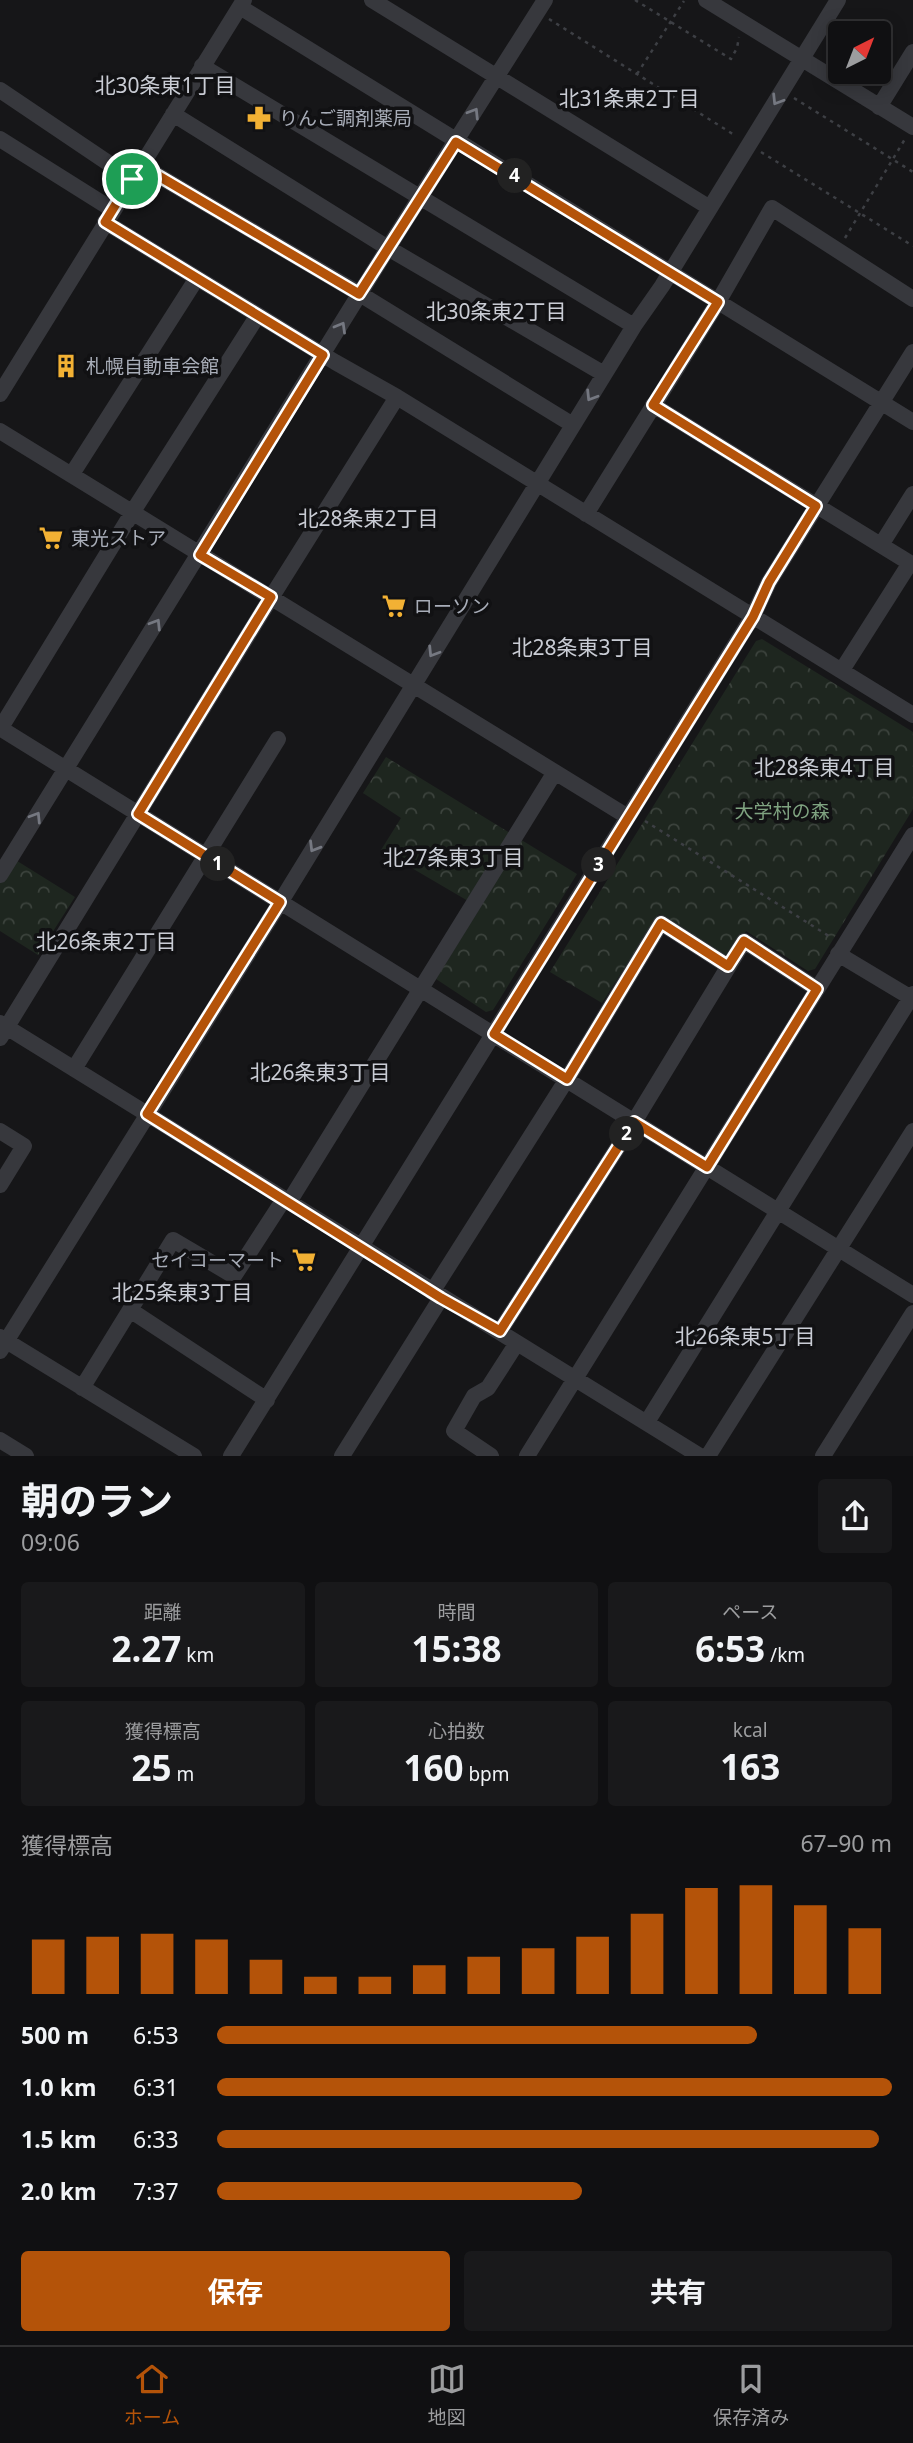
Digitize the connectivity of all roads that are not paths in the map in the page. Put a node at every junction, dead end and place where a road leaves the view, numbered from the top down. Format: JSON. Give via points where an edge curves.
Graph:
{"nodes":[{"id":1,"x":372,"y":0,"type":"edge"},
{"id":2,"x":545,"y":0,"type":"edge"},
{"id":3,"x":706,"y":0,"type":"edge"},
{"id":4,"x":838,"y":0,"type":"edge"},
{"id":5,"x":242,"y":3,"type":"edge"},
{"id":6,"x":913,"y":52,"type":"edge"},
{"id":7,"x":802,"y":59,"type":"junction"},
{"id":8,"x":202,"y":66,"type":"junction"},
{"id":9,"x":496,"y":77,"type":"junction"},
{"id":10,"x":0,"y":90,"type":"edge"},
{"id":11,"x":879,"y":107,"type":"junction"},
{"id":12,"x":173,"y":114,"type":"junction"},
{"id":13,"x":910,"y":132,"type":"edge"},
{"id":14,"x":0,"y":139,"type":"edge"},
{"id":15,"x":456,"y":142,"type":"junction"},
{"id":16,"x":136,"y":172,"type":"junction"},
{"id":17,"x":422,"y":197,"type":"junction"},
{"id":18,"x":710,"y":208,"type":"junction"},
{"id":19,"x":109,"y":216,"type":"junction"},
{"id":20,"x":388,"y":248,"type":"junction"},
{"id":21,"x":670,"y":272,"type":"junction"},
{"id":22,"x":197,"y":278,"type":"junction"},
{"id":23,"x":359,"y":294,"type":"junction"},
{"id":24,"x":913,"y":299,"type":"edge"},
{"id":25,"x":718,"y":302,"type":"junction"},
{"id":26,"x":258,"y":315,"type":"junction"},
{"id":27,"x":634,"y":326,"type":"junction"},
{"id":28,"x":913,"y":352,"type":"edge"},
{"id":29,"x":323,"y":355,"type":"junction"},
{"id":30,"x":604,"y":374,"type":"junction"},
{"id":31,"x":0,"y":394,"type":"edge"},
{"id":32,"x":397,"y":397,"type":"junction"},
{"id":33,"x":881,"y":403,"type":"junction"},
{"id":34,"x":653,"y":405,"type":"junction"},
{"id":35,"x":913,"y":422,"type":"edge"},
{"id":36,"x":573,"y":425,"type":"junction"},
{"id":37,"x":0,"y":431,"type":"edge"},
{"id":38,"x":72,"y":474,"type":"junction"},
{"id":39,"x":537,"y":484,"type":"junction"},
{"id":40,"x":913,"y":494,"type":"edge"},
{"id":41,"x":816,"y":506,"type":"junction"},
{"id":42,"x":133,"y":511,"type":"junction"},
{"id":43,"x":586,"y":514,"type":"junction"},
{"id":44,"x":881,"y":545,"type":"junction"},
{"id":45,"x":200,"y":555,"type":"junction"},
{"id":46,"x":911,"y":564,"type":"edge"},
{"id":47,"x":271,"y":597,"type":"junction"},
{"id":48,"x":753,"y":617,"type":"junction"},
{"id":49,"x":842,"y":670,"type":"junction"},
{"id":50,"x":413,"y":684,"type":"junction"},
{"id":51,"x":913,"y":715,"type":"edge"},
{"id":52,"x":0,"y":729,"type":"edge"},
{"id":53,"x":278,"y":739,"type":"dead end"},
{"id":54,"x":65,"y":769,"type":"junction"},
{"id":55,"x":555,"y":772,"type":"junction"},
{"id":56,"x":138,"y":814,"type":"junction"},
{"id":57,"x":628,"y":817,"type":"junction"},
{"id":58,"x":913,"y":835,"type":"edge"},
{"id":59,"x":207,"y":856,"type":"junction"},
{"id":60,"x":0,"y":876,"type":"edge"},
{"id":61,"x":280,"y":902,"type":"junction"},
{"id":62,"x":838,"y":948,"type":"junction"},
{"id":63,"x":728,"y":966,"type":"junction"},
{"id":64,"x":421,"y":989,"type":"junction"},
{"id":65,"x":817,"y":989,"type":"junction"},
{"id":66,"x":912,"y":997,"type":"edge"},
{"id":67,"x":2,"y":1030,"type":"edge"},
{"id":68,"x":494,"y":1034,"type":"junction"},
{"id":69,"x":74,"y":1069,"type":"junction"},
{"id":70,"x":567,"y":1079,"type":"junction"},
{"id":71,"x":147,"y":1114,"type":"junction"},
{"id":72,"x":634,"y":1122,"type":"junction"},
{"id":73,"x":0,"y":1131,"type":"edge"},
{"id":74,"x":913,"y":1131,"type":"edge"},
{"id":75,"x":707,"y":1167,"type":"junction"},
{"id":76,"x":0,"y":1185,"type":"edge"},
{"id":77,"x":286,"y":1200,"type":"junction"},
{"id":78,"x":779,"y":1212,"type":"junction"},
{"id":79,"x":361,"y":1247,"type":"junction"},
{"id":80,"x":840,"y":1249,"type":"junction"},
{"id":81,"x":436,"y":1295,"type":"junction"},
{"id":82,"x":913,"y":1295,"type":"edge"},
{"id":83,"x":130,"y":1310,"type":"junction"},
{"id":84,"x":913,"y":1313,"type":"edge"},
{"id":85,"x":500,"y":1331,"type":"junction"},
{"id":86,"x":2,"y":1343,"type":"edge"},
{"id":87,"x":517,"y":1343,"type":"junction"},
{"id":88,"x":575,"y":1379,"type":"junction"},
{"id":89,"x":82,"y":1388,"type":"junction"},
{"id":90,"x":267,"y":1400,"type":"junction"},
{"id":91,"x":647,"y":1422,"type":"junction"},
{"id":92,"x":0,"y":1440,"type":"edge"},
{"id":93,"x":345,"y":1452,"type":"edge"},
{"id":94,"x":26,"y":1456,"type":"edge"},
{"id":95,"x":194,"y":1456,"type":"edge"},
{"id":96,"x":232,"y":1456,"type":"edge"},
{"id":97,"x":362,"y":1456,"type":"edge"},
{"id":98,"x":491,"y":1456,"type":"edge"},
{"id":99,"x":527,"y":1456,"type":"edge"},
{"id":100,"x":700,"y":1456,"type":"edge"},
{"id":101,"x":708,"y":1456,"type":"edge"},
{"id":102,"x":824,"y":1456,"type":"edge"}],
"edges":[{"from":1,"to":9,"type":"street"},
{"from":2,"to":9,"type":"street"},
{"from":3,"to":7,"type":"street"},
{"from":4,"to":7,"type":"street"},
{"from":5,"to":8,"type":"street"},
{"from":5,"to":15,"type":"street"},
{"from":6,"to":11,"type":"street"},
{"from":7,"to":11,"type":"street"},
{"from":7,"to":18,"type":"street","one_way":true},
{"from":8,"to":12,"type":"street"},
{"from":8,"to":17,"type":"street"},
{"from":15,"to":9,"type":"street","one_way":true},
{"from":9,"to":18,"type":"street"},
{"from":10,"to":16,"type":"street"},
{"from":11,"to":13,"type":"street"},
{"from":12,"to":16,"type":"street"},
{"from":12,"to":20,"type":"street"},
{"from":14,"to":19,"type":"street"},
{"from":15,"to":17,"type":"street"},
{"from":15,"to":21,"type":"street"},
{"from":16,"to":19,"type":"street"},
{"from":16,"to":23,"type":"street"},
{"from":17,"to":20,"type":"street"},
{"from":17,"to":27,"type":"street"},
{"from":18,"to":21,"type":"street"},
{"from":19,"to":22,"type":"street"},
{"from":19,"to":31,"type":"street"},
{"from":20,"to":23,"type":"street"},
{"from":20,"to":30,"type":"street"},
{"from":21,"to":25,"type":"street"},
{"from":21,"to":27,"type":"street"},
{"from":22,"to":26,"type":"street"},
{"from":22,"to":38,"type":"street"},
{"from":29,"to":23,"type":"street","one_way":true},
{"from":23,"to":36,"type":"street"},
{"from":24,"to":25,"type":"street","via":[[772,208]]},
{"from":25,"to":33,"type":"street"},
{"from":25,"to":34,"type":"street"},
{"from":26,"to":29,"type":"street"},
{"from":26,"to":42,"type":"street"},
{"from":27,"to":30,"type":"street"},
{"from":28,"to":33,"type":"street"},
{"from":29,"to":32,"type":"street"},
{"from":29,"to":45,"type":"street"},
{"from":30,"to":36,"type":"street","one_way":true},
{"from":32,"to":39,"type":"street"},
{"from":32,"to":47,"type":"street"},
{"from":33,"to":35,"type":"street"},
{"from":33,"to":41,"type":"street"},
{"from":34,"to":41,"type":"street"},
{"from":34,"to":43,"type":"street"},
{"from":36,"to":39,"type":"street"},
{"from":37,"to":38,"type":"street"},
{"from":38,"to":42,"type":"street"},
{"from":39,"to":43,"type":"street"},
{"from":39,"to":50,"type":"street","one_way":true},
{"from":40,"to":44,"type":"street"},
{"from":41,"to":44,"type":"street"},
{"from":41,"to":48,"type":"street"},
{"from":42,"to":45,"type":"street"},
{"from":42,"to":52,"type":"street"},
{"from":43,"to":48,"type":"street"},
{"from":44,"to":46,"type":"street"},
{"from":45,"to":47,"type":"street"},
{"from":54,"to":45,"type":"street","one_way":true},
{"from":46,"to":49,"type":"street"},
{"from":47,"to":50,"type":"street"},
{"from":47,"to":56,"type":"street"},
{"from":48,"to":49,"type":"street"},
{"from":48,"to":57,"type":"street"},
{"from":49,"to":51,"type":"street"},
{"from":50,"to":55,"type":"street"},
{"from":50,"to":61,"type":"street","one_way":true},
{"from":52,"to":54,"type":"street"},
{"from":53,"to":59,"type":"street"},
{"from":54,"to":56,"type":"street"},
{"from":60,"to":54,"type":"street","one_way":true},
{"from":55,"to":57,"type":"street"},
{"from":55,"to":64,"type":"street"},
{"from":56,"to":59,"type":"street"},
{"from":56,"to":67,"type":"street"},
{"from":57,"to":68,"type":"street"},
{"from":58,"to":62,"type":"street"},
{"from":59,"to":61,"type":"street"},
{"from":59,"to":69,"type":"street"},
{"from":61,"to":64,"type":"street"},
{"from":61,"to":71,"type":"street"},
{"from":62,"to":65,"type":"street"},
{"from":62,"to":66,"type":"street"},
{"from":63,"to":65,"type":"street","via":[[744,941]]},
{"from":63,"to":70,"type":"street","via":[[661,923]]},
{"from":63,"to":72,"type":"street"},
{"from":64,"to":68,"type":"street"},
{"from":64,"to":77,"type":"street"},
{"from":65,"to":75,"type":"street"},
{"from":66,"to":78,"type":"street"},
{"from":67,"to":69,"type":"street"},
{"from":68,"to":70,"type":"street"},
{"from":68,"to":79,"type":"street"},
{"from":69,"to":71,"type":"street"},
{"from":70,"to":72,"type":"street"},
{"from":70,"to":81,"type":"street"},
{"from":71,"to":77,"type":"street"},
{"from":71,"to":86,"type":"street"},
{"from":72,"to":75,"type":"street"},
{"from":72,"to":85,"type":"street"},
{"from":73,"to":76,"type":"street","via":[[24,1146]]},
{"from":74,"to":80,"type":"street"},
{"from":75,"to":78,"type":"street"},
{"from":75,"to":88,"type":"street"},
{"from":77,"to":79,"type":"street"},
{"from":77,"to":83,"type":"street","via":[[234,1276],[173,1240]]},
{"from":78,"to":80,"type":"street"},
{"from":78,"to":91,"type":"street"},
{"from":79,"to":81,"type":"street"},
{"from":79,"to":90,"type":"street"},
{"from":80,"to":82,"type":"street"},
{"from":80,"to":101,"type":"street"},
{"from":81,"to":85,"type":"street"},
{"from":81,"to":93,"type":"street"},
{"from":83,"to":89,"type":"street"},
{"from":83,"to":90,"type":"street"},
{"from":84,"to":102,"type":"street"},
{"from":85,"to":87,"type":"street"},
{"from":86,"to":89,"type":"street"},
{"from":87,"to":88,"type":"street"},
{"from":87,"to":98,"type":"street","via":[[488,1388],[474,1396],[454,1431]]},
{"from":88,"to":91,"type":"street"},
{"from":88,"to":99,"type":"street"},
{"from":89,"to":95,"type":"street"},
{"from":90,"to":96,"type":"street"},
{"from":91,"to":100,"type":"street"},
{"from":92,"to":94,"type":"street"},
{"from":93,"to":97,"type":"street"}]}
